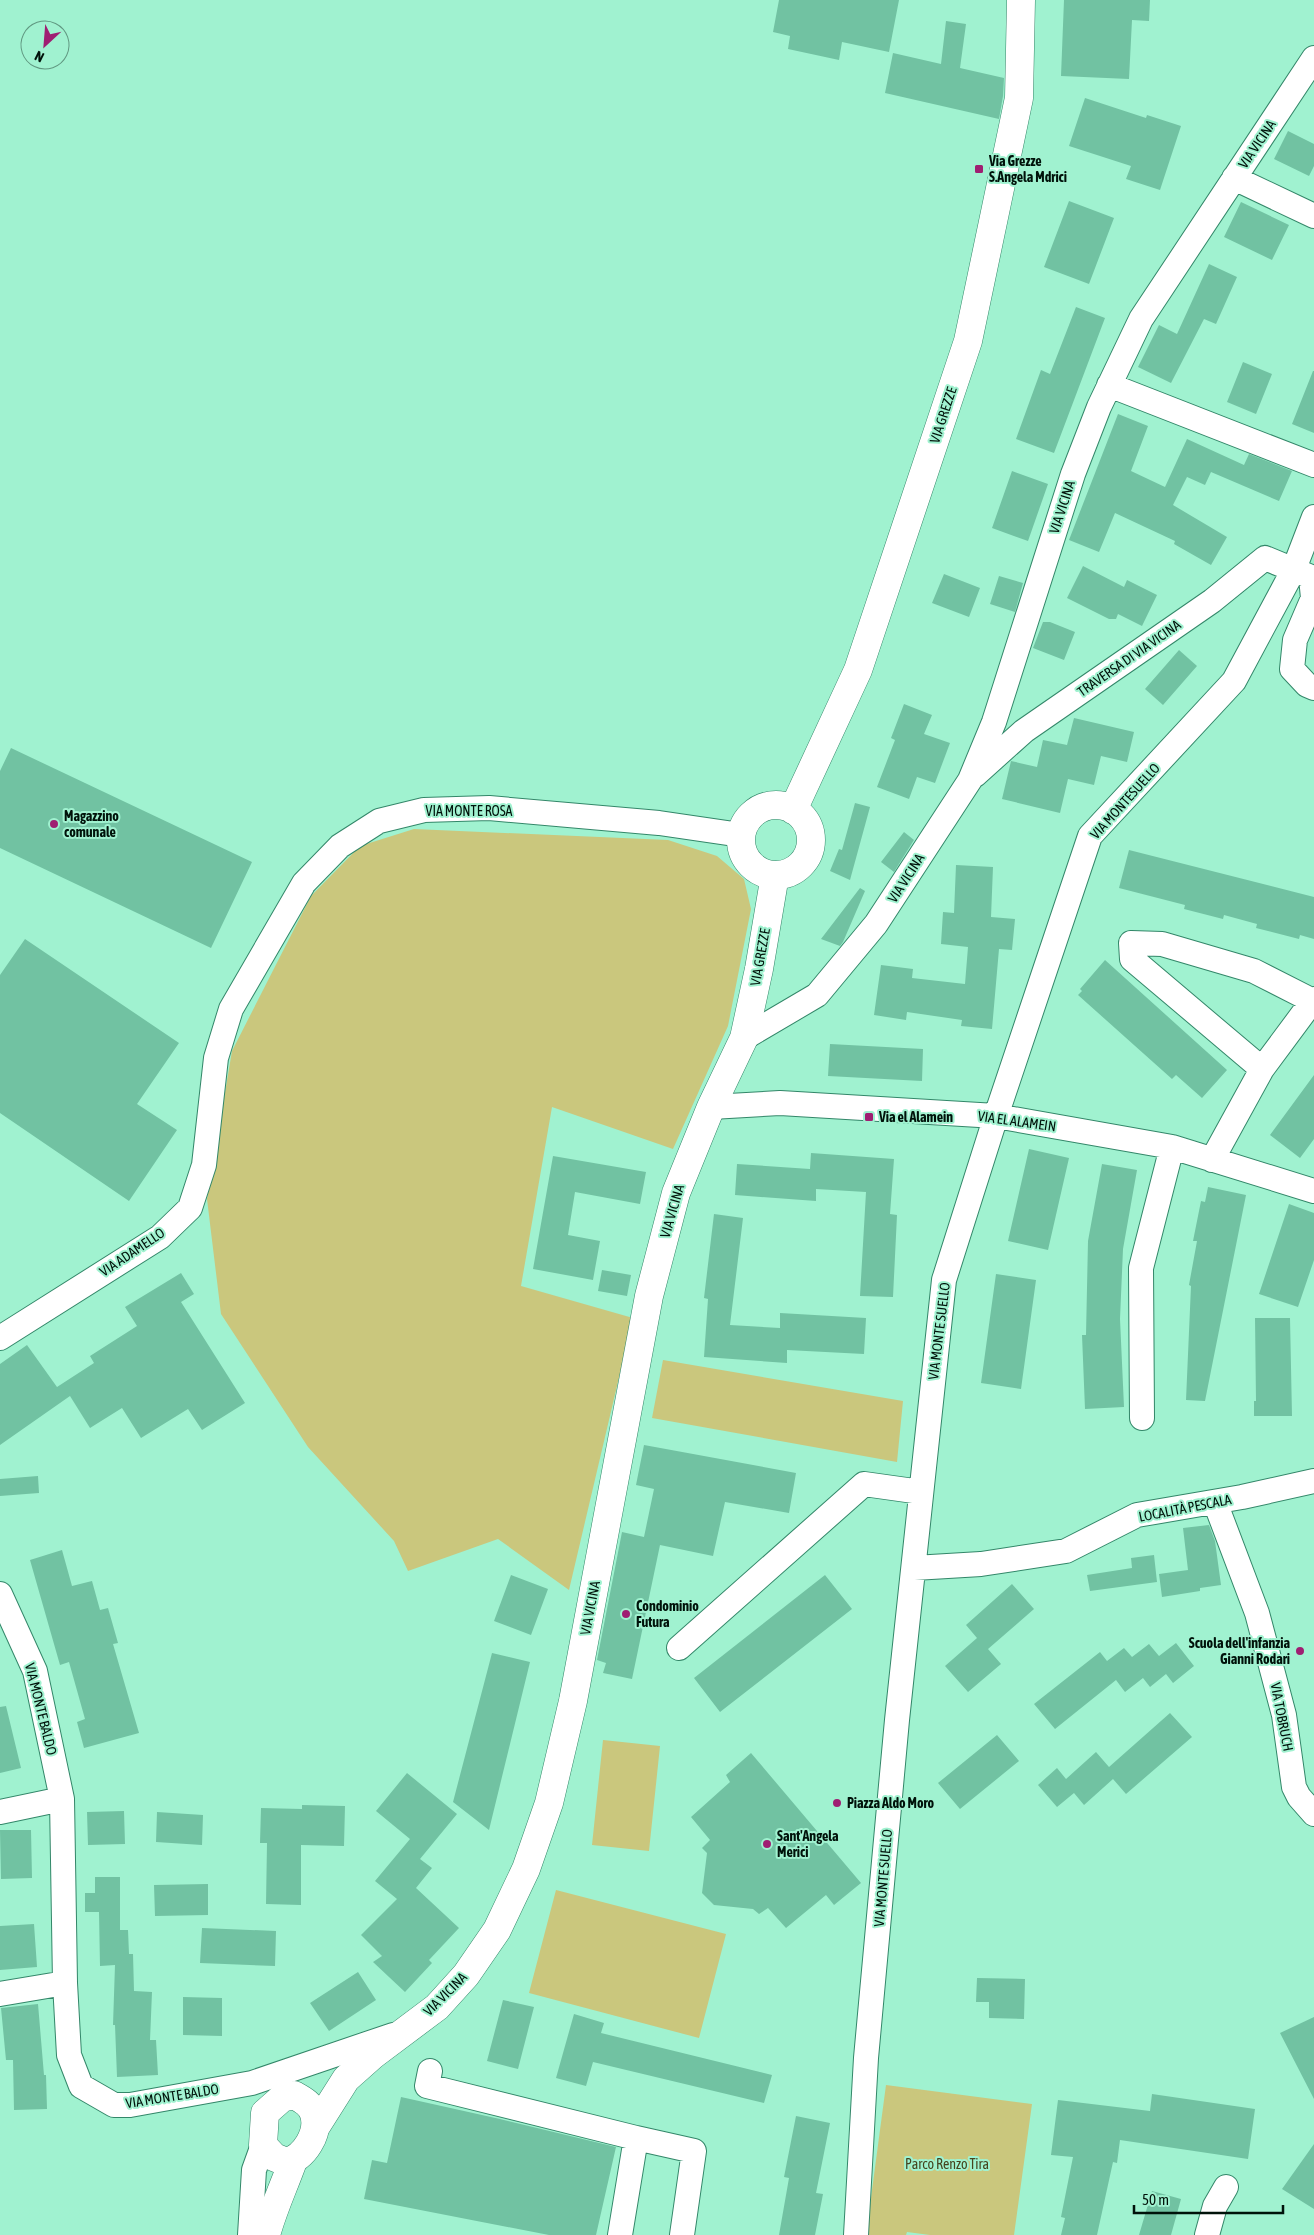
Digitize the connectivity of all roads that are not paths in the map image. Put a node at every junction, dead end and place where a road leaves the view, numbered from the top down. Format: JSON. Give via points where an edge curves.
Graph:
{"nodes":[{"id":1,"x":1021,"y":0,"type":"edge"},
{"id":2,"x":1314,"y":58,"type":"edge"},
{"id":3,"x":1234,"y":178,"type":"junction"},
{"id":4,"x":1314,"y":216,"type":"edge"},
{"id":5,"x":1110,"y":385,"type":"junction"},
{"id":6,"x":1314,"y":465,"type":"edge"},
{"id":7,"x":1314,"y":517,"type":"edge"},
{"id":8,"x":1294,"y":569,"type":"junction"},
{"id":9,"x":1314,"y":688,"type":"edge"},
{"id":10,"x":970,"y":780,"type":"junction"},
{"id":11,"x":793,"y":810,"type":"junction"},
{"id":12,"x":741,"y":835,"type":"junction"},
{"id":13,"x":775,"y":875,"type":"junction"},
{"id":14,"x":1313,"y":1000,"type":"edge"},
{"id":15,"x":231,"y":1009,"type":"joint"},
{"id":16,"x":744,"y":1038,"type":"junction"},
{"id":17,"x":1262,"y":1069,"type":"junction"},
{"id":18,"x":711,"y":1106,"type":"junction"},
{"id":19,"x":996,"y":1116,"type":"junction"},
{"id":20,"x":1172,"y":1147,"type":"junction"},
{"id":21,"x":1212,"y":1160,"type":"junction"},
{"id":22,"x":1314,"y":1191,"type":"edge"},
{"id":23,"x":0,"y":1338,"type":"edge"},
{"id":24,"x":1142,"y":1418,"type":"dead end"},
{"id":25,"x":1314,"y":1480,"type":"edge"},
{"id":26,"x":921,"y":1492,"type":"junction"},
{"id":27,"x":1214,"y":1502,"type":"junction"},
{"id":28,"x":914,"y":1568,"type":"junction"},
{"id":29,"x":0,"y":1594,"type":"edge"},
{"id":30,"x":678,"y":1648,"type":"dead end"},
{"id":31,"x":62,"y":1799,"type":"junction"},
{"id":32,"x":0,"y":1812,"type":"edge"},
{"id":33,"x":1314,"y":1814,"type":"edge"},
{"id":34,"x":64,"y":1984,"type":"junction"},
{"id":35,"x":0,"y":1994,"type":"edge"},
{"id":36,"x":404,"y":2031,"type":"junction"},
{"id":37,"x":430,"y":2071,"type":"dead end"},
{"id":38,"x":346,"y":2079,"type":"junction"},
{"id":39,"x":252,"y":2083,"type":"junction"},
{"id":40,"x":303,"y":2100,"type":"junction"},
{"id":41,"x":275,"y":2102,"type":"junction"},
{"id":42,"x":315,"y":2128,"type":"junction"},
{"id":43,"x":636,"y":2138,"type":"junction"},
{"id":44,"x":275,"y":2153,"type":"junction"},
{"id":45,"x":1226,"y":2187,"type":"dead end"},
{"id":46,"x":250,"y":2235,"type":"edge"},
{"id":47,"x":266,"y":2235,"type":"edge"},
{"id":48,"x":620,"y":2235,"type":"edge"},
{"id":49,"x":682,"y":2235,"type":"edge"},
{"id":50,"x":856,"y":2235,"type":"edge"},
{"id":51,"x":1207,"y":2235,"type":"edge"}],
"edges":[{"from":1,"to":11,"type":"street","name":"VIA GREZZE","via":[[1018,98],[968,341],[858,670]]},
{"from":2,"to":3,"type":"street","name":"VIA VICINA"},
{"from":3,"to":4,"type":"street"},
{"from":3,"to":5,"type":"street","name":"VIA VICINA","via":[[1141,319]]},
{"from":5,"to":6,"type":"street"},
{"from":5,"to":10,"type":"street","name":"VIA VICINA","via":[[1073,474],[994,722]]},
{"from":7,"to":8,"type":"street","name":"VIA MONTESUELLO"},
{"from":8,"to":9,"type":"street","via":[[1311,577],[1313,598],[1295,640],[1292,669]]},
{"from":8,"to":10,"type":"street","name":"TRAVERSA DI VIA VICINA","via":[[1265,558],[1212,601],[1024,731]]},
{"from":8,"to":19,"type":"street","name":"VIA MONTESUELLO","via":[[1234,681],[1090,836]]},
{"from":10,"to":16,"type":"street","name":"VIA VICINA","via":[[876,924],[817,994]]},
{"from":11,"to":12,"type":"street","via":[[783,806],[761,809],[745,824]]},
{"from":11,"to":13,"type":"street","via":[[808,827],[809,850],[796,868]]},
{"from":12,"to":13,"type":"street","via":[[745,858],[763,873]]},
{"from":12,"to":15,"type":"street","name":"VIA MONTE ROSA","via":[[659,823],[489,808],[424,810],[379,821],[340,846],[304,883]]},
{"from":13,"to":16,"type":"street","name":"VIA GREZZE"},
{"from":14,"to":17,"type":"street"},
{"from":14,"to":17,"type":"street","via":[[1254,972],[1162,944],[1131,942],[1132,959]]},
{"from":15,"to":23,"type":"street","name":"VIA ADAMELLO","via":[[216,1058],[204,1165],[190,1208],[160,1237]]},
{"from":16,"to":18,"type":"street","name":"VIA VICINA"},
{"from":17,"to":21,"type":"street"},
{"from":18,"to":19,"type":"street","name":"VIA EL ALAMEIN","via":[[780,1104]]},
{"from":18,"to":36,"type":"street","name":"VIA VICINA","via":[[676,1193],[649,1296],[573,1701],[549,1803],[526,1868],[497,1930],[466,1975],[437,2007]]},
{"from":19,"to":20,"type":"street","name":"VIA EL ALAMEIN"},
{"from":19,"to":26,"type":"street","name":"VIA MONTE SUELLO","via":[[944,1280]]},
{"from":20,"to":21,"type":"street","name":"VIA EL ALAMEIN"},
{"from":20,"to":24,"type":"street","via":[[1141,1268]]},
{"from":21,"to":22,"type":"street","name":"VIA EL ALAMEIN"},
{"from":25,"to":27,"type":"street","name":"LOCALITÀ PESCALA"},
{"from":26,"to":28,"type":"street","name":"VIA MONTE SUELLO"},
{"from":26,"to":30,"type":"street","via":[[864,1484]]},
{"from":27,"to":28,"type":"street","name":"LOCALITÀ PESCALA","via":[[1137,1515],[1066,1551],[981,1564]]},
{"from":27,"to":33,"type":"street","name":"VIA TOBRUCH","via":[[1257,1613],[1284,1715],[1294,1787]]},
{"from":28,"to":50,"type":"street","name":"VIA MONTE SUELLO","via":[[866,2058]]},
{"from":29,"to":31,"type":"street","name":"VIA MONTE BALDO","via":[[35,1671]]},
{"from":31,"to":32,"type":"street"},
{"from":31,"to":34,"type":"street","name":"VIA MONTE BALDO"},
{"from":34,"to":35,"type":"street"},
{"from":34,"to":39,"type":"street","name":"VIA MONTE BALDO","via":[[69,2055],[81,2086],[114,2104],[130,2105]]},
{"from":36,"to":38,"type":"street","name":"VIA VICINA"},
{"from":36,"to":39,"type":"street","name":"VIA MONTE BALDO"},
{"from":37,"to":43,"type":"street","via":[[427,2086]]},
{"from":38,"to":40,"type":"street","name":"VIA VICINA"},
{"from":38,"to":42,"type":"street","name":"VIA VICINA"},
{"from":39,"to":41,"type":"street"},
{"from":40,"to":41,"type":"street","via":[[294,2096]]},
{"from":40,"to":42,"type":"street","via":[[315,2115]]},
{"from":41,"to":44,"type":"street","via":[[265,2113]]},
{"from":42,"to":44,"type":"street","via":[[301,2155]]},
{"from":43,"to":48,"type":"street"},
{"from":43,"to":49,"type":"street","via":[[694,2151]]},
{"from":44,"to":46,"type":"street","via":[[254,2170]]},
{"from":44,"to":47,"type":"street","via":[[274,2205]]},
{"from":45,"to":51,"type":"street","via":[[1215,2206]]}]}
